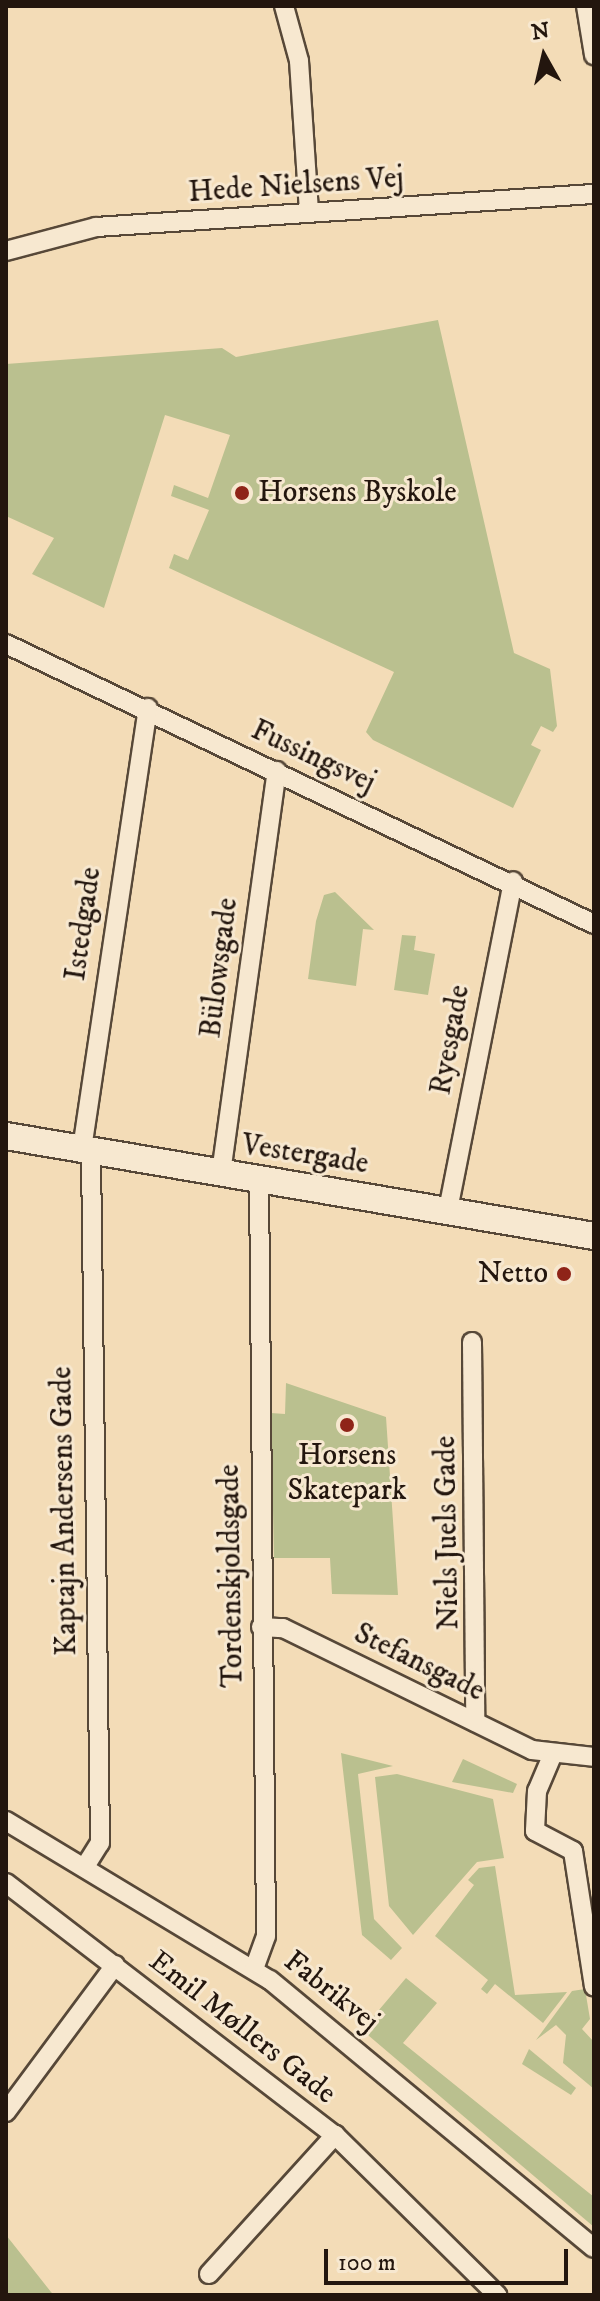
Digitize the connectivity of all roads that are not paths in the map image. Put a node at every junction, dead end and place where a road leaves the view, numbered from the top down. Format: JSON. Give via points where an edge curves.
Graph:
{"nodes":[{"id":1,"x":284,"y":6,"type":"edge"},
{"id":2,"x":586,"y":6,"type":"edge"},
{"id":3,"x":594,"y":55,"type":"edge"},
{"id":4,"x":594,"y":194,"type":"edge"},
{"id":5,"x":309,"y":213,"type":"junction"},
{"id":6,"x":6,"y":251,"type":"edge"},
{"id":7,"x":6,"y":644,"type":"edge"},
{"id":8,"x":148,"y":708,"type":"junction"},
{"id":9,"x":277,"y":771,"type":"junction"},
{"id":10,"x":513,"y":881,"type":"junction"},
{"id":11,"x":594,"y":924,"type":"edge"},
{"id":12,"x":6,"y":1136,"type":"edge"},
{"id":13,"x":86,"y":1150,"type":"junction"},
{"id":14,"x":221,"y":1173,"type":"junction"},
{"id":15,"x":259,"y":1180,"type":"junction"},
{"id":16,"x":448,"y":1210,"type":"junction"},
{"id":17,"x":594,"y":1236,"type":"edge"},
{"id":18,"x":472,"y":1342,"type":"dead end"},
{"id":19,"x":261,"y":1627,"type":"junction"},
{"id":20,"x":475,"y":1722,"type":"junction"},
{"id":21,"x":552,"y":1756,"type":"junction"},
{"id":22,"x":594,"y":1757,"type":"edge"},
{"id":23,"x":6,"y":1821,"type":"edge"},
{"id":24,"x":86,"y":1865,"type":"junction"},
{"id":25,"x":6,"y":1883,"type":"edge"},
{"id":26,"x":115,"y":1965,"type":"junction"},
{"id":27,"x":254,"y":1969,"type":"junction"},
{"id":28,"x":594,"y":1986,"type":"edge"},
{"id":29,"x":6,"y":2112,"type":"edge"},
{"id":30,"x":335,"y":2135,"type":"junction"},
{"id":31,"x":594,"y":2248,"type":"edge"},
{"id":32,"x":209,"y":2274,"type":"dead end"},
{"id":33,"x":497,"y":2295,"type":"edge"}],
"edges":[{"from":1,"to":5,"type":"street","via":[[299,61]]},
{"from":2,"to":3,"type":"street"},
{"from":4,"to":5,"type":"street","name":"Hede Nielsens Vej"},
{"from":5,"to":6,"type":"street","name":"Hede Nielsens Vej","via":[[96,227]]},
{"from":7,"to":8,"type":"street","name":"Fussingsvej"},
{"from":8,"to":9,"type":"street","name":"Fussingsvej"},
{"from":8,"to":13,"type":"street","name":"Istedgade"},
{"from":9,"to":10,"type":"street","name":"Fussingsvej"},
{"from":9,"to":14,"type":"street","name":"Bülowsgade"},
{"from":10,"to":11,"type":"street","name":"Fussingsvej"},
{"from":10,"to":16,"type":"street","name":"Ryesgade"},
{"from":12,"to":13,"type":"main road","name":"Vestergade"},
{"from":13,"to":14,"type":"main road","name":"Vestergade"},
{"from":13,"to":24,"type":"street","name":"Kaptajn Andersens Gade","via":[[100,1843]]},
{"from":14,"to":15,"type":"main road","name":"Vestergade"},
{"from":15,"to":16,"type":"main road","name":"Vestergade"},
{"from":15,"to":19,"type":"street","name":"Tordenskjoldsgade"},
{"from":16,"to":17,"type":"main road","name":"Vestergade"},
{"from":18,"to":20,"type":"street","name":"Niels Juels Gade"},
{"from":19,"to":20,"type":"street","name":"Stefansgade","via":[[283,1628]]},
{"from":19,"to":27,"type":"street","name":"Tordenskjoldsgade","via":[[266,1936]]},
{"from":20,"to":21,"type":"street","name":"Stefansgade"},
{"from":21,"to":22,"type":"street","name":"Stefansgade"},
{"from":21,"to":28,"type":"street","via":[[537,1791],[535,1831],[573,1851]]},
{"from":23,"to":24,"type":"street","name":"Fabrikvej"},
{"from":24,"to":27,"type":"street","name":"Fabrikvej"},
{"from":25,"to":26,"type":"street","name":"Emil Møllers Gade"},
{"from":26,"to":29,"type":"street","name":"Emil Møllers Gade"},
{"from":26,"to":30,"type":"street","name":"Emil Møllers Gade"},
{"from":27,"to":31,"type":"street","name":"Fabrikvej"},
{"from":30,"to":32,"type":"street","name":"Emil Møllers Gade"},
{"from":30,"to":33,"type":"street","name":"Emil Møllers Gade"}]}
